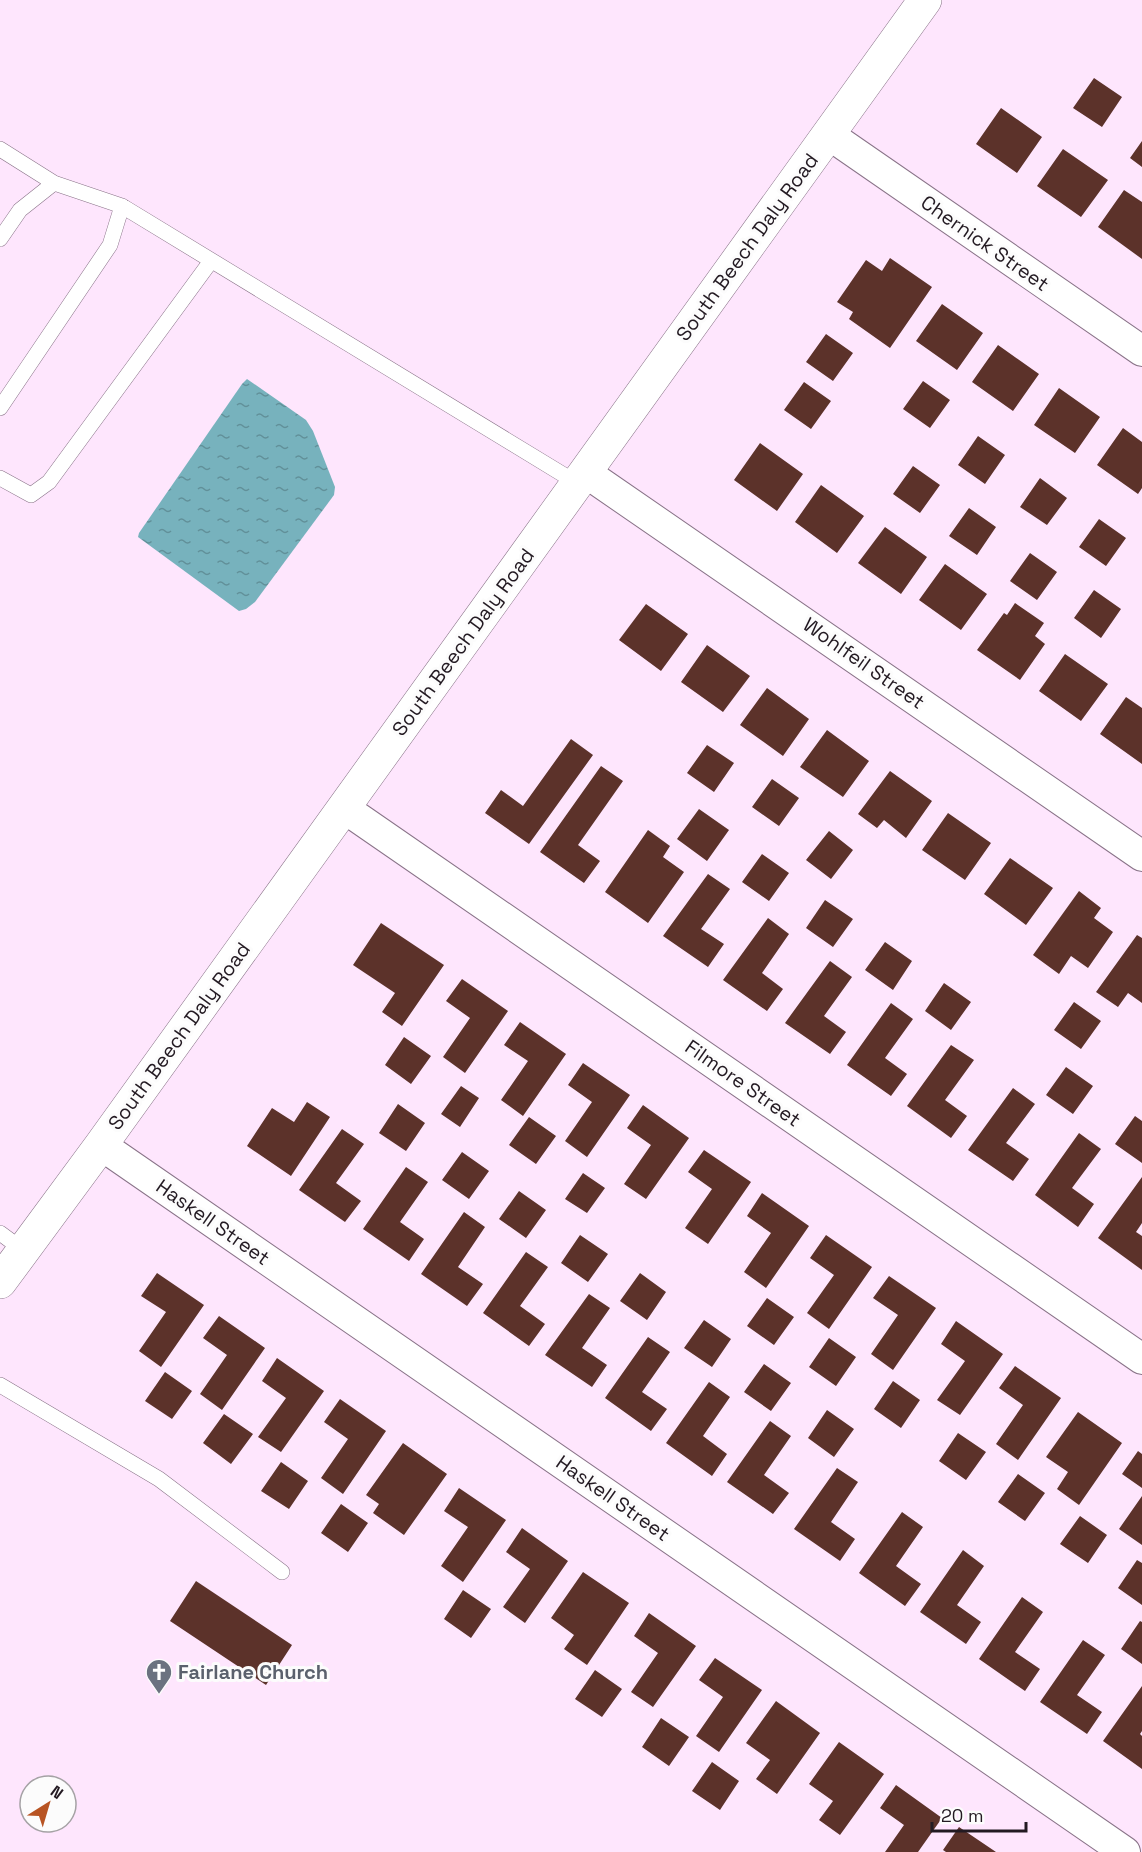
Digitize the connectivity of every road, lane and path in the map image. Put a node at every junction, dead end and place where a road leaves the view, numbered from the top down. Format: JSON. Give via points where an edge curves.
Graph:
{"nodes":[{"id":1,"x":925,"y":0,"type":"edge"},
{"id":2,"x":828,"y":134,"type":"junction"},
{"id":3,"x":0,"y":149,"type":"edge"},
{"id":4,"x":54,"y":183,"type":"junction"},
{"id":5,"x":122,"y":206,"type":"junction"},
{"id":6,"x":0,"y":239,"type":"edge"},
{"id":7,"x":211,"y":261,"type":"junction"},
{"id":8,"x":1142,"y":351,"type":"edge"},
{"id":9,"x":0,"y":408,"type":"edge"},
{"id":10,"x":581,"y":477,"type":"junction"},
{"id":11,"x":0,"y":478,"type":"edge"},
{"id":12,"x":344,"y":808,"type":"junction"},
{"id":13,"x":1142,"y":856,"type":"edge"},
{"id":14,"x":101,"y":1145,"type":"junction"},
{"id":15,"x":12,"y":1242,"type":"edge"},
{"id":16,"x":0,"y":1282,"type":"edge"},
{"id":17,"x":1142,"y":1359,"type":"edge"},
{"id":18,"x":0,"y":1385,"type":"edge"},
{"id":19,"x":282,"y":1572,"type":"dead end"},
{"id":20,"x":1125,"y":1852,"type":"edge"}],
"edges":[{"from":1,"to":2,"type":"street","name":"South Beech Daly Road"},
{"from":2,"to":8,"type":"street","name":"Chernick Street"},
{"from":2,"to":10,"type":"street","name":"South Beech Daly Road"},
{"from":3,"to":4,"type":"lane"},
{"from":4,"to":5,"type":"lane"},
{"from":4,"to":6,"type":"lane","via":[[20,210]]},
{"from":5,"to":7,"type":"lane"},
{"from":5,"to":9,"type":"lane","via":[[110,244]]},
{"from":7,"to":10,"type":"lane"},
{"from":7,"to":11,"type":"lane","via":[[49,482],[31,495]]},
{"from":10,"to":12,"type":"street","name":"South Beech Daly Road"},
{"from":10,"to":13,"type":"street","name":"Wohlfeil Street"},
{"from":12,"to":14,"type":"street","name":"South Beech Daly Road"},
{"from":12,"to":17,"type":"street","name":"Filmore Street"},
{"from":14,"to":15,"type":"street","name":"South Beech Daly Road"},
{"from":14,"to":20,"type":"street","name":"Haskell Street"},
{"from":15,"to":16,"type":"street","name":"South Beech Daly Road"},
{"from":18,"to":19,"type":"lane","via":[[159,1479]]}]}
